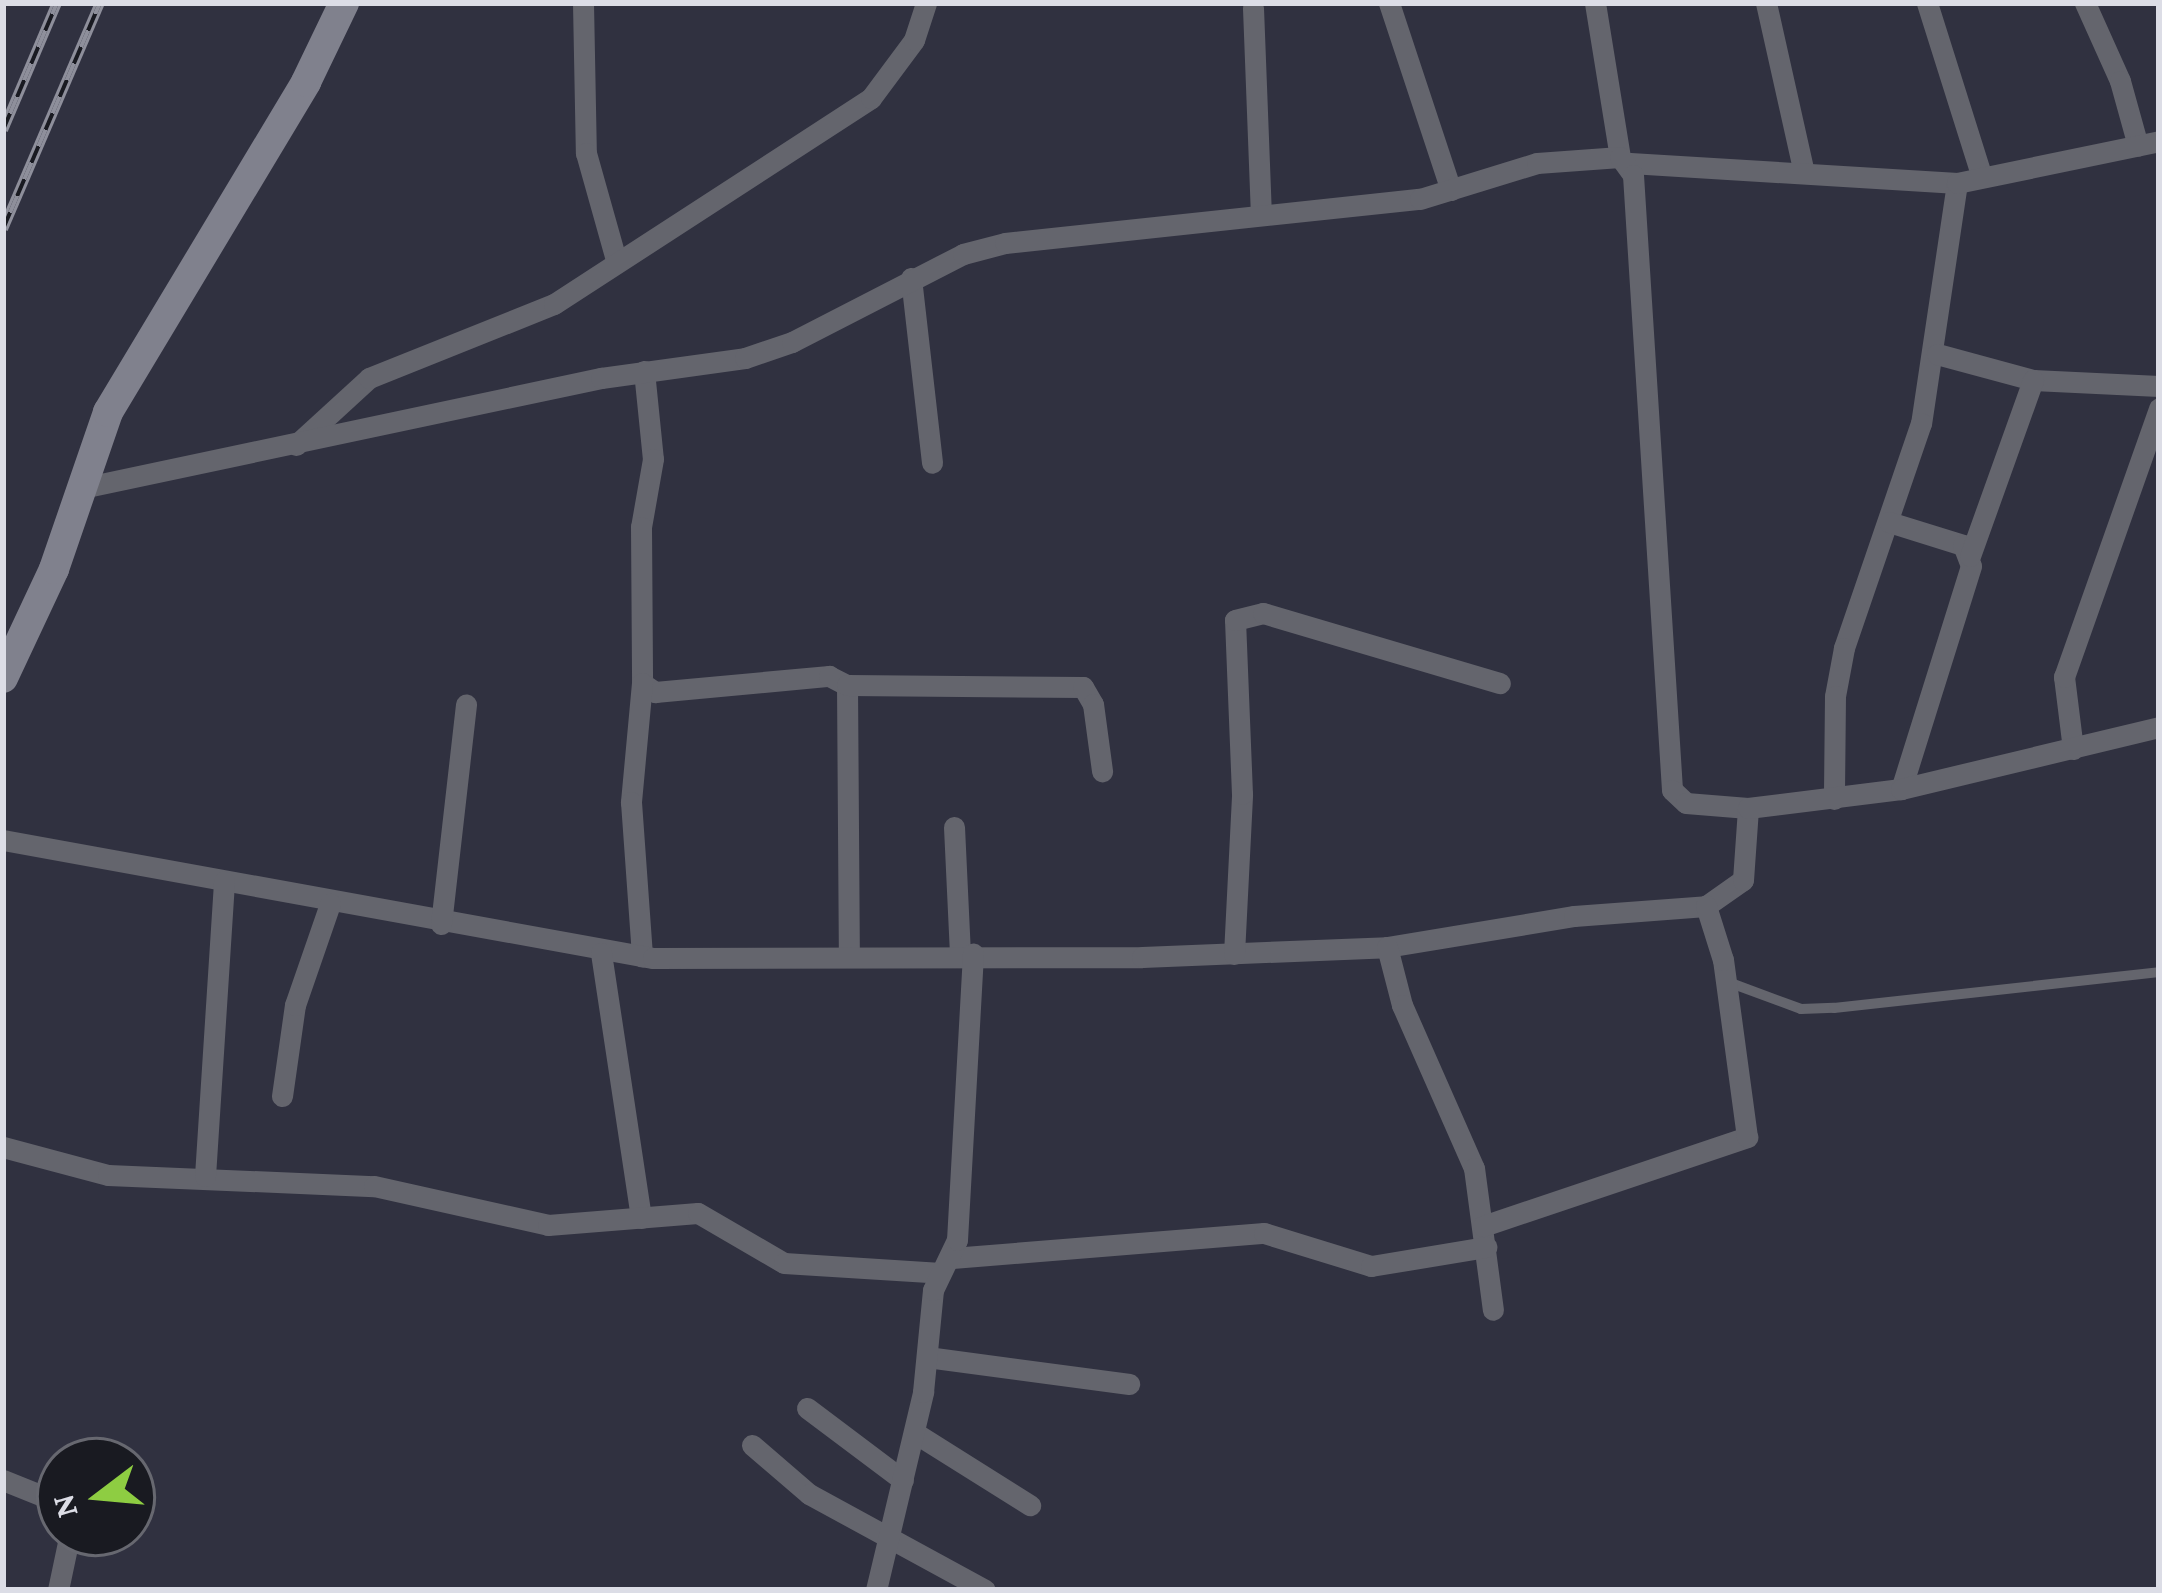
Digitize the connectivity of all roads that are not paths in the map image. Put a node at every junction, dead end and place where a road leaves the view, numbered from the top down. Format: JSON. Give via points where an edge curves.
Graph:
{"nodes":[{"id":1,"x":344,"y":3,"type":"edge"},
{"id":2,"x":583,"y":3,"type":"edge"},
{"id":3,"x":926,"y":3,"type":"edge"},
{"id":4,"x":1389,"y":3,"type":"edge"},
{"id":5,"x":1594,"y":3,"type":"edge"},
{"id":6,"x":1766,"y":3,"type":"edge"},
{"id":7,"x":1927,"y":3,"type":"edge"},
{"id":8,"x":2085,"y":3,"type":"edge"},
{"id":9,"x":1253,"y":8,"type":"dead end"},
{"id":10,"x":2148,"y":144,"type":"edge"},
{"id":11,"x":1625,"y":160,"type":"junction"},
{"id":12,"x":1803,"y":169,"type":"junction"},
{"id":13,"x":1982,"y":177,"type":"junction"},
{"id":14,"x":1957,"y":183,"type":"junction"},
{"id":15,"x":1451,"y":190,"type":"junction"},
{"id":16,"x":1261,"y":212,"type":"junction"},
{"id":17,"x":616,"y":260,"type":"junction"},
{"id":18,"x":911,"y":278,"type":"junction"},
{"id":19,"x":1937,"y":354,"type":"junction"},
{"id":20,"x":644,"y":371,"type":"junction"},
{"id":21,"x":2033,"y":380,"type":"junction"},
{"id":22,"x":2159,"y":386,"type":"edge"},
{"id":23,"x":2159,"y":408,"type":"edge"},
{"id":24,"x":296,"y":446,"type":"junction"},
{"id":25,"x":932,"y":463,"type":"dead end"},
{"id":26,"x":82,"y":488,"type":"junction"},
{"id":27,"x":1889,"y":522,"type":"junction"},
{"id":28,"x":1970,"y":556,"type":"junction"},
{"id":29,"x":3,"y":678,"type":"edge"},
{"id":30,"x":641,"y":683,"type":"junction"},
{"id":31,"x":1500,"y":683,"type":"dead end"},
{"id":32,"x":847,"y":685,"type":"junction"},
{"id":33,"x":466,"y":704,"type":"dead end"},
{"id":34,"x":2159,"y":727,"type":"edge"},
{"id":35,"x":2072,"y":749,"type":"junction"},
{"id":36,"x":1102,"y":771,"type":"dead end"},
{"id":37,"x":1901,"y":789,"type":"junction"},
{"id":38,"x":1834,"y":799,"type":"junction"},
{"id":39,"x":1748,"y":808,"type":"junction"},
{"id":40,"x":954,"y":827,"type":"dead end"},
{"id":41,"x":3,"y":840,"type":"edge"},
{"id":42,"x":224,"y":882,"type":"junction"},
{"id":43,"x":330,"y":904,"type":"junction"},
{"id":44,"x":1706,"y":906,"type":"junction"},
{"id":45,"x":441,"y":924,"type":"junction"},
{"id":46,"x":1387,"y":947,"type":"junction"},
{"id":47,"x":601,"y":953,"type":"junction"},
{"id":48,"x":966,"y":953,"type":"junction"},
{"id":49,"x":1234,"y":954,"type":"junction"},
{"id":50,"x":849,"y":955,"type":"junction"},
{"id":51,"x":642,"y":957,"type":"junction"},
{"id":52,"x":2159,"y":971,"type":"edge"},
{"id":53,"x":1725,"y":980,"type":"junction"},
{"id":54,"x":282,"y":1096,"type":"dead end"},
{"id":55,"x":3,"y":1147,"type":"edge"},
{"id":56,"x":206,"y":1176,"type":"junction"},
{"id":57,"x":641,"y":1218,"type":"junction"},
{"id":58,"x":1485,"y":1236,"type":"junction"},
{"id":59,"x":947,"y":1265,"type":"junction"},
{"id":60,"x":1493,"y":1310,"type":"dead end"},
{"id":61,"x":927,"y":1357,"type":"junction"},
{"id":62,"x":1129,"y":1384,"type":"dead end"},
{"id":63,"x":807,"y":1408,"type":"dead end"},
{"id":64,"x":915,"y":1433,"type":"junction"},
{"id":65,"x":752,"y":1445,"type":"dead end"},
{"id":66,"x":3,"y":1480,"type":"edge"},
{"id":67,"x":903,"y":1480,"type":"junction"},
{"id":68,"x":36,"y":1493,"type":"edge"},
{"id":69,"x":1030,"y":1505,"type":"dead end"},
{"id":70,"x":888,"y":1538,"type":"junction"},
{"id":71,"x":65,"y":1557,"type":"edge"},
{"id":72,"x":58,"y":1590,"type":"edge"},
{"id":73,"x":876,"y":1590,"type":"edge"},
{"id":74,"x":985,"y":1590,"type":"edge"}],
"edges":[{"from":1,"to":26,"type":"main road","via":[[306,82],[108,412]]},
{"from":2,"to":17,"type":"street","via":[[586,153]]},
{"from":3,"to":17,"type":"street","via":[[914,40],[871,98],[700,214]]},
{"from":4,"to":15,"type":"street"},
{"from":5,"to":11,"type":"street"},
{"from":6,"to":12,"type":"street"},
{"from":7,"to":13,"type":"street"},
{"from":8,"to":10,"type":"street"},
{"from":9,"to":16,"type":"street"},
{"from":10,"to":13,"type":"street"},
{"from":11,"to":12,"type":"street"},
{"from":11,"to":15,"type":"street","via":[[1537,163]]},
{"from":11,"to":39,"type":"street","via":[[1666,606],[1672,790],[1686,803]]},
{"from":12,"to":14,"type":"street"},
{"from":13,"to":14,"type":"street"},
{"from":14,"to":19,"type":"street"},
{"from":15,"to":16,"type":"street"},
{"from":16,"to":18,"type":"street","via":[[1004,243]]},
{"from":17,"to":24,"type":"street","via":[[534,315],[369,378]]},
{"from":18,"to":20,"type":"street","via":[[792,342],[696,368]]},
{"from":18,"to":25,"type":"street"},
{"from":19,"to":21,"type":"street"},
{"from":19,"to":27,"type":"street"},
{"from":20,"to":24,"type":"street"},
{"from":20,"to":30,"type":"street","via":[[653,459],[641,527]]},
{"from":21,"to":22,"type":"street"},
{"from":21,"to":28,"type":"street"},
{"from":23,"to":35,"type":"street","via":[[2064,677]]},
{"from":24,"to":26,"type":"street"},
{"from":26,"to":29,"type":"main road"},
{"from":27,"to":28,"type":"street","via":[[1963,545]]},
{"from":27,"to":38,"type":"street","via":[[1834,696]]},
{"from":28,"to":37,"type":"street"},
{"from":30,"to":32,"type":"street","via":[[655,692],[829,676]]},
{"from":30,"to":51,"type":"street","via":[[632,802]]},
{"from":31,"to":49,"type":"street","via":[[1263,613],[1235,620],[1242,794]]},
{"from":32,"to":36,"type":"street","via":[[1083,687],[1093,704]]},
{"from":32,"to":50,"type":"street"},
{"from":33,"to":45,"type":"street"},
{"from":34,"to":35,"type":"street"},
{"from":35,"to":37,"type":"street"},
{"from":37,"to":38,"type":"street"},
{"from":38,"to":39,"type":"street"},
{"from":39,"to":44,"type":"street","via":[[1743,880]]},
{"from":40,"to":48,"type":"street"},
{"from":41,"to":42,"type":"street"},
{"from":42,"to":43,"type":"street"},
{"from":42,"to":56,"type":"street"},
{"from":43,"to":45,"type":"street"},
{"from":43,"to":54,"type":"street","via":[[295,1005]]},
{"from":44,"to":46,"type":"street","via":[[1574,916]]},
{"from":44,"to":53,"type":"street"},
{"from":45,"to":47,"type":"street"},
{"from":46,"to":49,"type":"street"},
{"from":46,"to":58,"type":"street","via":[[1402,1005],[1455,1114]]},
{"from":47,"to":51,"type":"street"},
{"from":47,"to":57,"type":"street"},
{"from":48,"to":49,"type":"street"},
{"from":48,"to":50,"type":"street"},
{"from":48,"to":59,"type":"street"},
{"from":50,"to":51,"type":"street"},
{"from":52,"to":53,"type":"lane","via":[[1818,1009]]},
{"from":53,"to":58,"type":"street","via":[[1747,1137]]},
{"from":55,"to":56,"type":"street","via":[[108,1175]]},
{"from":56,"to":57,"type":"street","via":[[374,1186],[548,1226]]},
{"from":57,"to":59,"type":"street","via":[[698,1213],[784,1263]]},
{"from":58,"to":59,"type":"street","via":[[1371,1266],[1264,1233]]},
{"from":58,"to":60,"type":"street"},
{"from":59,"to":61,"type":"street"},
{"from":61,"to":62,"type":"street"},
{"from":61,"to":64,"type":"street"},
{"from":63,"to":67,"type":"street"},
{"from":64,"to":67,"type":"street"},
{"from":64,"to":69,"type":"street"},
{"from":65,"to":70,"type":"street","via":[[808,1494]]},
{"from":66,"to":68,"type":"street"},
{"from":67,"to":70,"type":"street"},
{"from":70,"to":73,"type":"street"},
{"from":70,"to":74,"type":"street"},
{"from":71,"to":72,"type":"street"}]}
